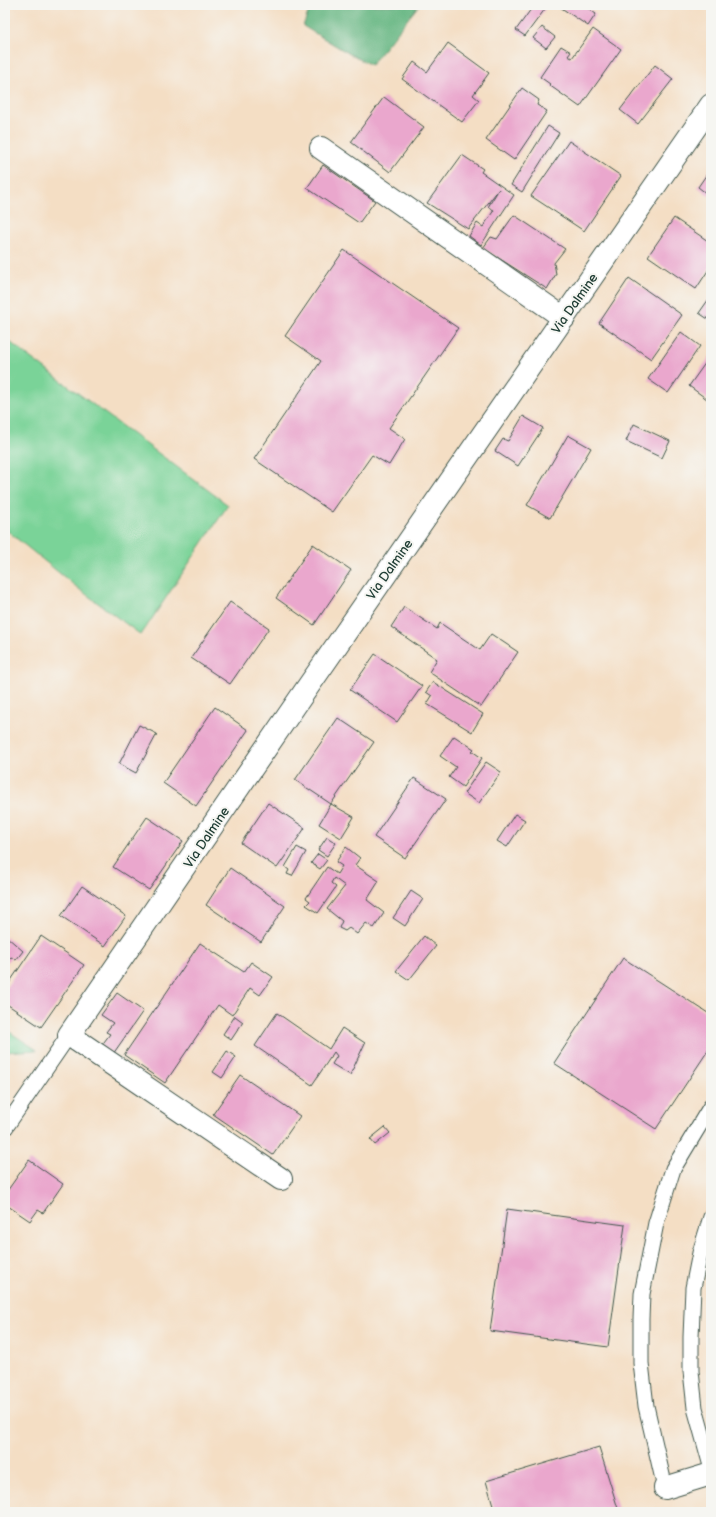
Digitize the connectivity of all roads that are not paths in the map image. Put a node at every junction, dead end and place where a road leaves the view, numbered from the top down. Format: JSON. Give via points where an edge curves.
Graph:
{"nodes":[{"id":1,"x":711,"y":105,"type":"edge"},
{"id":2,"x":321,"y":148,"type":"dead end"},
{"id":3,"x":564,"y":318,"type":"junction"},
{"id":4,"x":69,"y":1036,"type":"junction"},
{"id":5,"x":711,"y":1106,"type":"edge"},
{"id":6,"x":5,"y":1128,"type":"edge"},
{"id":7,"x":281,"y":1179,"type":"dead end"},
{"id":8,"x":711,"y":1216,"type":"edge"},
{"id":9,"x":711,"y":1466,"type":"edge"},
{"id":10,"x":711,"y":1474,"type":"edge"},
{"id":11,"x":665,"y":1488,"type":"joint"}],
"edges":[{"from":1,"to":3,"type":"street","name":"Via Dalmine"},
{"from":2,"to":3,"type":"street"},
{"from":3,"to":4,"type":"street","name":"Via Dalmine"},
{"from":4,"to":6,"type":"lane"},
{"from":4,"to":7,"type":"street"},
{"from":5,"to":11,"type":"lane","via":[[673,1169],[656,1223],[642,1294],[641,1364],[646,1406]]},
{"from":8,"to":9,"type":"lane","via":[[693,1288],[690,1371],[695,1408]]},
{"from":10,"to":11,"type":"street"}]}
